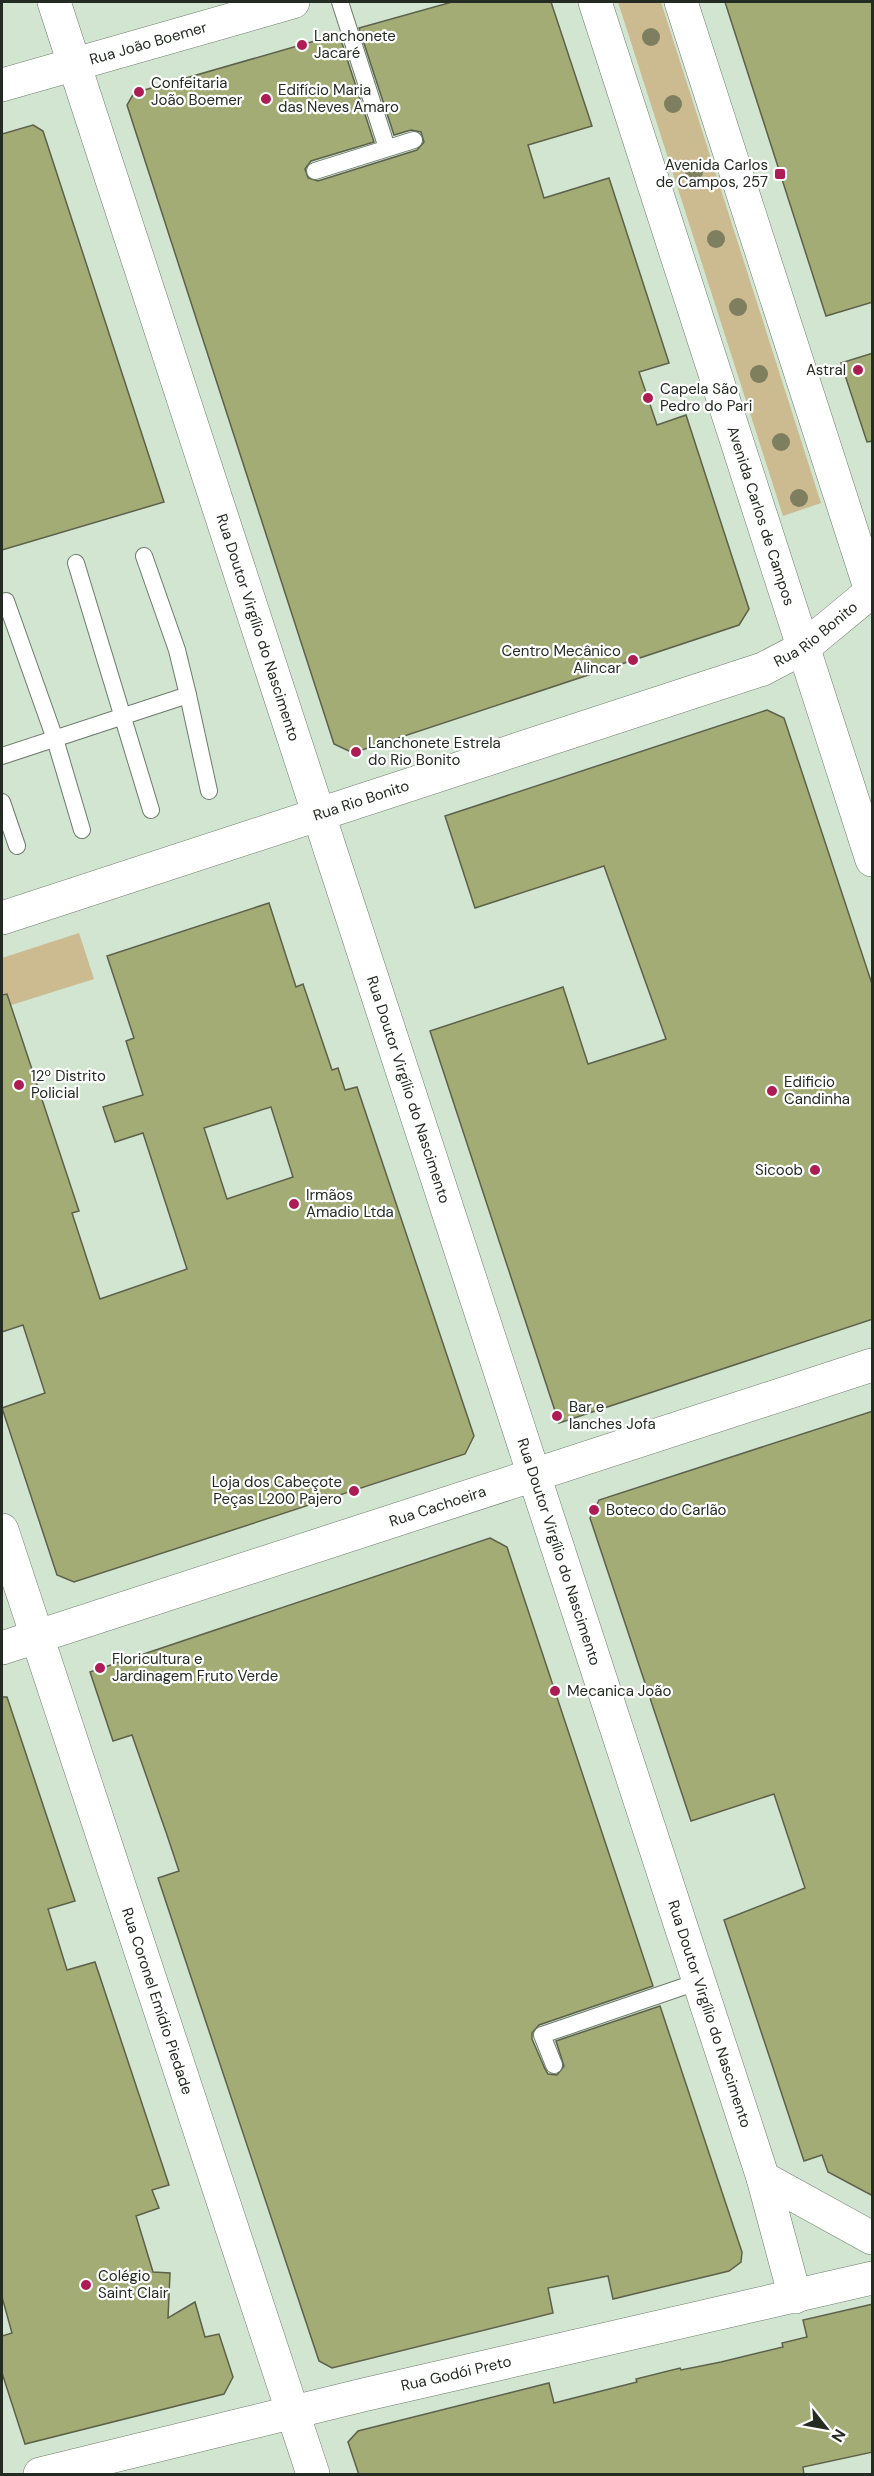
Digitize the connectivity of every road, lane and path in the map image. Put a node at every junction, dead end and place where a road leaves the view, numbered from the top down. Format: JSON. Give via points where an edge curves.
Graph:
{"nodes":[{"id":1,"x":54,"y":2,"type":"edge"},
{"id":2,"x":293,"y":2,"type":"edge"},
{"id":3,"x":340,"y":2,"type":"edge"},
{"id":4,"x":596,"y":2,"type":"edge"},
{"id":5,"x":681,"y":2,"type":"edge"},
{"id":6,"x":74,"y":64,"type":"junction"},
{"id":7,"x":2,"y":85,"type":"edge"},
{"id":8,"x":414,"y":140,"type":"dead end"},
{"id":9,"x":387,"y":148,"type":"junction"},
{"id":10,"x":315,"y":171,"type":"dead end"},
{"id":11,"x":144,"y":556,"type":"dead end"},
{"id":12,"x":76,"y":563,"type":"dead end"},
{"id":13,"x":872,"y":592,"type":"edge"},
{"id":14,"x":6,"y":601,"type":"dead end"},
{"id":15,"x":803,"y":648,"type":"junction"},
{"id":16,"x":188,"y":695,"type":"junction"},
{"id":17,"x":122,"y":717,"type":"junction"},
{"id":18,"x":55,"y":739,"type":"junction"},
{"id":19,"x":2,"y":756,"type":"edge"},
{"id":20,"x":209,"y":791,"type":"dead end"},
{"id":21,"x":2,"y":802,"type":"edge"},
{"id":22,"x":151,"y":810,"type":"dead end"},
{"id":23,"x":319,"y":815,"type":"junction"},
{"id":24,"x":82,"y":830,"type":"dead end"},
{"id":25,"x":17,"y":846,"type":"dead end"},
{"id":26,"x":873,"y":860,"type":"edge"},
{"id":27,"x":2,"y":918,"type":"edge"},
{"id":28,"x":873,"y":1365,"type":"edge"},
{"id":29,"x":535,"y":1475,"type":"junction"},
{"id":30,"x":2,"y":1530,"type":"edge"},
{"id":31,"x":37,"y":1636,"type":"junction"},
{"id":32,"x":2,"y":1648,"type":"edge"},
{"id":33,"x":700,"y":1981,"type":"junction"},
{"id":34,"x":554,"y":2065,"type":"dead end"},
{"id":35,"x":763,"y":2178,"type":"junction"},
{"id":36,"x":873,"y":2238,"type":"edge"},
{"id":37,"x":873,"y":2278,"type":"edge"},
{"id":38,"x":795,"y":2297,"type":"junction"},
{"id":39,"x":293,"y":2412,"type":"junction"},
{"id":40,"x":40,"y":2475,"type":"edge"},
{"id":41,"x":313,"y":2475,"type":"edge"}],
"edges":[{"from":1,"to":6,"type":"street","name":"Rua Doutor Virgílio do Nascimento"},
{"from":2,"to":6,"type":"street","name":"Rua João Boemer"},
{"from":3,"to":9,"type":"lane"},
{"from":4,"to":15,"type":"street","name":"Avenida Carlos de Campos"},
{"from":5,"to":13,"type":"street"},
{"from":6,"to":7,"type":"street","name":"Rua João Boemer"},
{"from":6,"to":23,"type":"street","name":"Rua Doutor Virgílio do Nascimento"},
{"from":8,"to":9,"type":"lane"},
{"from":9,"to":10,"type":"lane"},
{"from":11,"to":16,"type":"lane","via":[[177,650]]},
{"from":12,"to":17,"type":"lane"},
{"from":13,"to":15,"type":"street","name":"Rua Rio Bonito"},
{"from":14,"to":18,"type":"lane"},
{"from":15,"to":23,"type":"street","name":"Rua Rio Bonito","via":[[763,669]]},
{"from":15,"to":26,"type":"street","name":"Avenida Carlos de Campos"},
{"from":16,"to":17,"type":"lane"},
{"from":16,"to":20,"type":"lane"},
{"from":17,"to":18,"type":"lane"},
{"from":17,"to":22,"type":"lane"},
{"from":18,"to":19,"type":"lane"},
{"from":18,"to":24,"type":"lane"},
{"from":21,"to":25,"type":"lane"},
{"from":23,"to":27,"type":"street","name":"Rua Rio Bonito"},
{"from":23,"to":29,"type":"street","name":"Rua Doutor Virgílio do Nascimento"},
{"from":28,"to":29,"type":"street","name":"Rua Cachoeira"},
{"from":29,"to":31,"type":"street","name":"Rua Cachoeira"},
{"from":29,"to":33,"type":"street","name":"Rua Doutor Virgílio do Nascimento"},
{"from":30,"to":31,"type":"street","name":"Rua Coronel Emídio Piedade"},
{"from":31,"to":32,"type":"street","name":"Rua Cachoeira"},
{"from":31,"to":39,"type":"street","name":"Rua Coronel Emídio Piedade"},
{"from":33,"to":34,"type":"lane","via":[[542,2035]]},
{"from":33,"to":35,"type":"street","name":"Rua Doutor Virgílio do Nascimento"},
{"from":35,"to":36,"type":"street"},
{"from":35,"to":38,"type":"street","name":"Rua Doutor Virgílio do Nascimento"},
{"from":37,"to":38,"type":"street","name":"Rua Godói Preto"},
{"from":38,"to":39,"type":"street","name":"Rua Godói Preto"},
{"from":39,"to":40,"type":"street","name":"Rua Godói Preto"},
{"from":39,"to":41,"type":"street","name":"Rua Coronel Emídio Piedade"}]}
